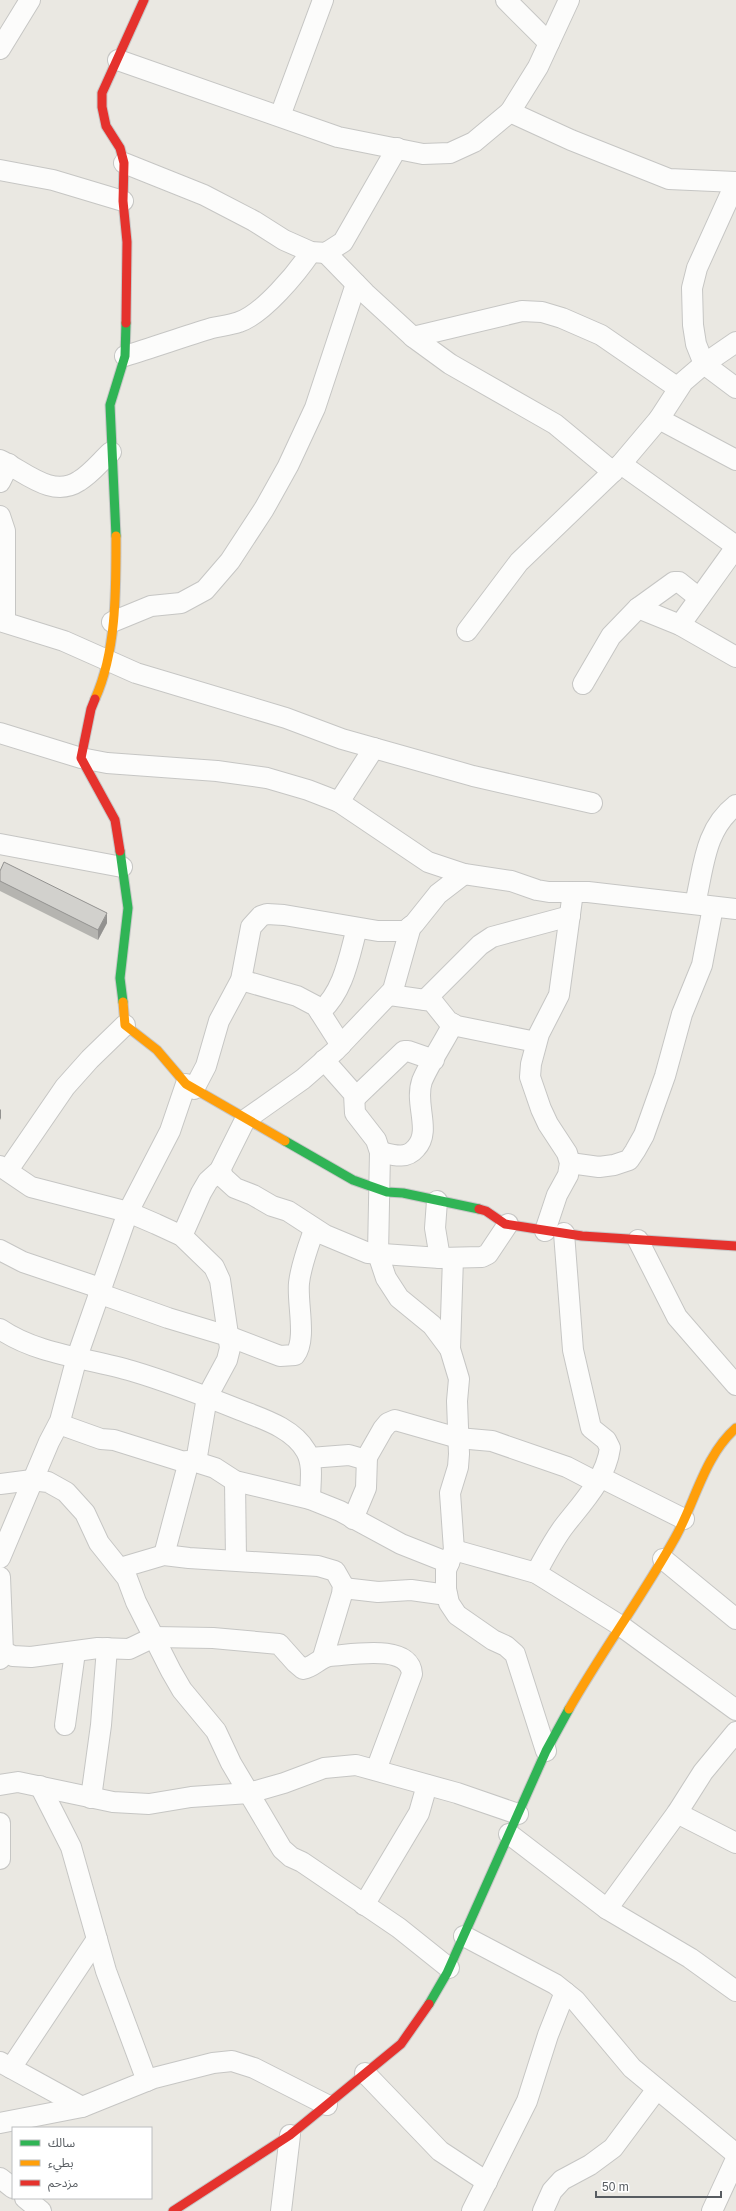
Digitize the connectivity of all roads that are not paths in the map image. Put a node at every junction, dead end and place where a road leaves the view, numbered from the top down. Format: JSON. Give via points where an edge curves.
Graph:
{"nodes":[{"id":1,"x":30,"y":0,"type":"edge"},
{"id":2,"x":144,"y":0,"type":"edge"},
{"id":3,"x":323,"y":0,"type":"edge"},
{"id":4,"x":506,"y":0,"type":"edge"},
{"id":5,"x":569,"y":0,"type":"edge"},
{"id":6,"x":549,"y":43,"type":"junction"},
{"id":7,"x":0,"y":49,"type":"edge"},
{"id":8,"x":118,"y":60,"type":"junction"},
{"id":9,"x":510,"y":112,"type":"junction"},
{"id":10,"x":280,"y":116,"type":"junction"},
{"id":11,"x":397,"y":148,"type":"junction"},
{"id":12,"x":124,"y":163,"type":"junction"},
{"id":13,"x":0,"y":170,"type":"edge"},
{"id":14,"x":736,"y":182,"type":"edge"},
{"id":15,"x":123,"y":201,"type":"junction"},
{"id":16,"x":318,"y":253,"type":"junction"},
{"id":17,"x":356,"y":284,"type":"junction"},
{"id":18,"x":412,"y":337,"type":"junction"},
{"id":19,"x":736,"y":342,"type":"edge"},
{"id":20,"x":125,"y":356,"type":"junction"},
{"id":21,"x":704,"y":364,"type":"junction"},
{"id":22,"x":678,"y":388,"type":"junction"},
{"id":23,"x":736,"y":388,"type":"edge"},
{"id":24,"x":659,"y":419,"type":"junction"},
{"id":25,"x":111,"y":452,"type":"junction"},
{"id":26,"x":736,"y":460,"type":"edge"},
{"id":27,"x":4,"y":462,"type":"edge"},
{"id":28,"x":617,"y":468,"type":"junction"},
{"id":29,"x":0,"y":482,"type":"edge"},
{"id":30,"x":0,"y":516,"type":"edge"},
{"id":31,"x":736,"y":546,"type":"edge"},
{"id":32,"x":699,"y":598,"type":"junction"},
{"id":33,"x":638,"y":608,"type":"junction"},
{"id":34,"x":2,"y":621,"type":"edge"},
{"id":35,"x":112,"y":622,"type":"junction"},
{"id":36,"x":680,"y":625,"type":"junction"},
{"id":37,"x":467,"y":631,"type":"dead end"},
{"id":38,"x":736,"y":657,"type":"edge"},
{"id":39,"x":107,"y":661,"type":"junction"},
{"id":40,"x":583,"y":684,"type":"dead end"},
{"id":41,"x":0,"y":733,"type":"edge"},
{"id":42,"x":374,"y":748,"type":"junction"},
{"id":43,"x":81,"y":758,"type":"junction"},
{"id":44,"x":339,"y":802,"type":"junction"},
{"id":45,"x":592,"y":804,"type":"dead end"},
{"id":46,"x":736,"y":805,"type":"edge"},
{"id":47,"x":0,"y":844,"type":"edge"},
{"id":48,"x":122,"y":867,"type":"junction"},
{"id":49,"x":464,"y":874,"type":"junction"},
{"id":50,"x":573,"y":892,"type":"junction"},
{"id":51,"x":704,"y":905,"type":"junction"},
{"id":52,"x":736,"y":909,"type":"edge"},
{"id":53,"x":570,"y":916,"type":"junction"},
{"id":54,"x":411,"y":926,"type":"junction"},
{"id":55,"x":357,"y":928,"type":"junction"},
{"id":56,"x":241,"y":980,"type":"junction"},
{"id":57,"x":390,"y":994,"type":"junction"},
{"id":58,"x":425,"y":1000,"type":"junction"},
{"id":59,"x":320,"y":1012,"type":"junction"},
{"id":60,"x":453,"y":1024,"type":"junction"},
{"id":61,"x":125,"y":1025,"type":"junction"},
{"id":62,"x":536,"y":1042,"type":"junction"},
{"id":63,"x":340,"y":1045,"type":"junction"},
{"id":64,"x":324,"y":1060,"type":"junction"},
{"id":65,"x":434,"y":1060,"type":"junction"},
{"id":66,"x":190,"y":1087,"type":"junction"},
{"id":67,"x":356,"y":1097,"type":"junction"},
{"id":68,"x":245,"y":1120,"type":"junction"},
{"id":69,"x":380,"y":1152,"type":"junction"},
{"id":70,"x":570,"y":1163,"type":"junction"},
{"id":71,"x":4,"y":1168,"type":"edge"},
{"id":72,"x":220,"y":1170,"type":"junction"},
{"id":73,"x":380,"y":1190,"type":"junction"},
{"id":74,"x":437,"y":1201,"type":"junction"},
{"id":75,"x":128,"y":1212,"type":"junction"},
{"id":76,"x":508,"y":1224,"type":"junction"},
{"id":77,"x":314,"y":1230,"type":"junction"},
{"id":78,"x":555,"y":1232,"type":"junction"},
{"id":79,"x":182,"y":1236,"type":"junction"},
{"id":80,"x":638,"y":1240,"type":"junction"},
{"id":81,"x":736,"y":1246,"type":"edge"},
{"id":82,"x":0,"y":1250,"type":"edge"},
{"id":83,"x":378,"y":1254,"type":"junction"},
{"id":84,"x":446,"y":1258,"type":"junction"},
{"id":85,"x":99,"y":1291,"type":"junction"},
{"id":86,"x":0,"y":1329,"type":"edge"},
{"id":87,"x":228,"y":1336,"type":"junction"},
{"id":88,"x":450,"y":1349,"type":"junction"},
{"id":89,"x":77,"y":1357,"type":"junction"},
{"id":90,"x":736,"y":1385,"type":"edge"},
{"id":91,"x":207,"y":1397,"type":"junction"},
{"id":92,"x":59,"y":1424,"type":"junction"},
{"id":93,"x":734,"y":1428,"type":"edge"},
{"id":94,"x":458,"y":1438,"type":"junction"},
{"id":95,"x":367,"y":1457,"type":"junction"},
{"id":96,"x":310,"y":1458,"type":"junction"},
{"id":97,"x":193,"y":1462,"type":"junction"},
{"id":98,"x":32,"y":1480,"type":"junction"},
{"id":99,"x":235,"y":1480,"type":"junction"},
{"id":100,"x":598,"y":1480,"type":"junction"},
{"id":101,"x":0,"y":1484,"type":"edge"},
{"id":102,"x":310,"y":1499,"type":"junction"},
{"id":103,"x":353,"y":1519,"type":"junction"},
{"id":104,"x":684,"y":1519,"type":"junction"},
{"id":105,"x":164,"y":1554,"type":"junction"},
{"id":106,"x":451,"y":1556,"type":"junction"},
{"id":107,"x":0,"y":1558,"type":"edge"},
{"id":108,"x":663,"y":1559,"type":"junction"},
{"id":109,"x":236,"y":1560,"type":"junction"},
{"id":110,"x":120,"y":1568,"type":"junction"},
{"id":111,"x":536,"y":1573,"type":"junction"},
{"id":112,"x":0,"y":1578,"type":"edge"},
{"id":113,"x":343,"y":1588,"type":"junction"},
{"id":114,"x":447,"y":1595,"type":"junction"},
{"id":115,"x":736,"y":1619,"type":"edge"},
{"id":116,"x":621,"y":1626,"type":"junction"},
{"id":117,"x":154,"y":1637,"type":"junction"},
{"id":118,"x":107,"y":1648,"type":"junction"},
{"id":119,"x":75,"y":1652,"type":"junction"},
{"id":120,"x":1,"y":1654,"type":"edge"},
{"id":121,"x":323,"y":1657,"type":"junction"},
{"id":122,"x":736,"y":1710,"type":"edge"},
{"id":123,"x":65,"y":1725,"type":"dead end"},
{"id":124,"x":736,"y":1732,"type":"edge"},
{"id":125,"x":546,"y":1751,"type":"junction"},
{"id":126,"x":376,"y":1770,"type":"junction"},
{"id":127,"x":0,"y":1785,"type":"edge"},
{"id":128,"x":427,"y":1785,"type":"junction"},
{"id":129,"x":40,"y":1786,"type":"junction"},
{"id":130,"x":249,"y":1792,"type":"junction"},
{"id":131,"x":91,"y":1798,"type":"junction"},
{"id":132,"x":677,"y":1813,"type":"junction"},
{"id":133,"x":518,"y":1814,"type":"junction"},
{"id":134,"x":0,"y":1822,"type":"edge"},
{"id":135,"x":509,"y":1834,"type":"junction"},
{"id":136,"x":736,"y":1843,"type":"edge"},
{"id":137,"x":0,"y":1859,"type":"edge"},
{"id":138,"x":364,"y":1904,"type":"junction"},
{"id":139,"x":606,"y":1909,"type":"junction"},
{"id":140,"x":464,"y":1936,"type":"junction"},
{"id":141,"x":97,"y":1939,"type":"junction"},
{"id":142,"x":450,"y":1968,"type":"junction"},
{"id":143,"x":736,"y":1991,"type":"edge"},
{"id":144,"x":565,"y":1992,"type":"junction"},
{"id":145,"x":6,"y":2065,"type":"edge"},
{"id":146,"x":365,"y":2073,"type":"junction"},
{"id":147,"x":147,"y":2081,"type":"junction"},
{"id":148,"x":656,"y":2089,"type":"junction"},
{"id":149,"x":326,"y":2105,"type":"junction"},
{"id":150,"x":82,"y":2107,"type":"junction"},
{"id":151,"x":0,"y":2123,"type":"edge"},
{"id":152,"x":290,"y":2135,"type":"junction"},
{"id":153,"x":736,"y":2154,"type":"edge"},
{"id":154,"x":736,"y":2159,"type":"edge"},
{"id":155,"x":0,"y":2178,"type":"edge"},
{"id":156,"x":487,"y":2182,"type":"junction"},
{"id":157,"x":12,"y":2187,"type":"edge"},
{"id":158,"x":26,"y":2199,"type":"edge"},
{"id":159,"x":41,"y":2211,"type":"edge"},
{"id":160,"x":173,"y":2211,"type":"edge"},
{"id":161,"x":281,"y":2211,"type":"edge"},
{"id":162,"x":472,"y":2211,"type":"edge"},
{"id":163,"x":543,"y":2211,"type":"edge"},
{"id":164,"x":712,"y":2211,"type":"edge"}],
"edges":[{"from":1,"to":7,"type":"street"},
{"from":2,"to":8,"type":"street"},
{"from":3,"to":10,"type":"street"},
{"from":4,"to":6,"type":"street"},
{"from":5,"to":6,"type":"street"},
{"from":6,"to":9,"type":"street","via":[[538,67]]},
{"from":8,"to":10,"type":"street"},
{"from":8,"to":12,"type":"street","via":[[102,93],[102,107],[106,126],[120,148]]},
{"from":9,"to":11,"type":"street","via":[[474,142],[450,153],[423,154]]},
{"from":9,"to":14,"type":"street","via":[[571,140],[669,179]]},
{"from":10,"to":11,"type":"street","via":[[338,137]]},
{"from":11,"to":16,"type":"street","via":[[343,242]]},
{"from":12,"to":15,"type":"street"},
{"from":12,"to":16,"type":"street","via":[[204,195],[284,240]]},
{"from":13,"to":15,"type":"street","via":[[53,180]]},
{"from":14,"to":21,"type":"street","via":[[693,279],[693,325],[696,344]]},
{"from":15,"to":20,"type":"street","via":[[128,242]]},
{"from":16,"to":17,"type":"street"},
{"from":16,"to":20,"type":"street","via":[[256,312],[240,322]]},
{"from":17,"to":18,"type":"street"},
{"from":17,"to":35,"type":"street","via":[[315,408],[288,466],[230,561],[205,590],[181,604],[151,606]]},
{"from":18,"to":22,"type":"street","via":[[522,311],[542,312],[601,335]]},
{"from":18,"to":28,"type":"street","via":[[450,364],[555,424]]},
{"from":19,"to":21,"type":"street"},
{"from":20,"to":25,"type":"street","via":[[110,405]]},
{"from":21,"to":22,"type":"street"},
{"from":21,"to":23,"type":"street"},
{"from":22,"to":24,"type":"street"},
{"from":24,"to":26,"type":"street"},
{"from":24,"to":28,"type":"street"},
{"from":25,"to":27,"type":"street","via":[[79,482],[63,488],[46,485]]},
{"from":25,"to":35,"type":"street","via":[[116,524],[116,595]]},
{"from":27,"to":29,"type":"street"},
{"from":28,"to":31,"type":"street"},
{"from":28,"to":37,"type":"street","via":[[519,562]]},
{"from":30,"to":34,"type":"street","via":[[5,531]]},
{"from":31,"to":32,"type":"street"},
{"from":32,"to":33,"type":"street","via":[[679,582],[674,582]]},
{"from":32,"to":36,"type":"street"},
{"from":33,"to":36,"type":"street"},
{"from":33,"to":40,"type":"street","via":[[611,636]]},
{"from":34,"to":39,"type":"street","via":[[64,641]]},
{"from":35,"to":39,"type":"street"},
{"from":36,"to":38,"type":"street"},
{"from":39,"to":42,"type":"street","via":[[136,673],[286,718]]},
{"from":39,"to":43,"type":"street","via":[[102,684],[91,709]]},
{"from":41,"to":43,"type":"street"},
{"from":42,"to":44,"type":"street"},
{"from":42,"to":45,"type":"street","via":[[474,776]]},
{"from":43,"to":44,"type":"street","via":[[107,763],[217,771],[267,778]]},
{"from":43,"to":48,"type":"street","via":[[116,820]]},
{"from":44,"to":49,"type":"street","via":[[428,862]]},
{"from":46,"to":51,"type":"street","via":[[718,822],[710,836]]},
{"from":47,"to":48,"type":"street"},
{"from":48,"to":61,"type":"street","via":[[128,908],[120,978]]},
{"from":49,"to":50,"type":"street","via":[[511,881],[538,890]]},
{"from":49,"to":54,"type":"street","via":[[438,894]]},
{"from":50,"to":51,"type":"street"},
{"from":50,"to":53,"type":"street"},
{"from":51,"to":52,"type":"street"},
{"from":51,"to":70,"type":"street","via":[[702,965],[682,1014],[665,1076],[644,1135],[629,1160],[599,1167]]},
{"from":53,"to":58,"type":"street","via":[[492,936]]},
{"from":53,"to":62,"type":"street","via":[[559,995]]},
{"from":54,"to":55,"type":"street","via":[[397,933]]},
{"from":54,"to":57,"type":"street","via":[[398,979]]},
{"from":55,"to":56,"type":"street","via":[[284,915],[261,916],[251,927]]},
{"from":55,"to":59,"type":"street","via":[[339,988],[331,1002]]},
{"from":56,"to":59,"type":"street","via":[[297,996],[316,1006]]},
{"from":56,"to":66,"type":"street","via":[[219,1022],[206,1066]]},
{"from":57,"to":58,"type":"street"},
{"from":57,"to":63,"type":"street"},
{"from":58,"to":60,"type":"street","via":[[432,1001],[448,1022]]},
{"from":59,"to":63,"type":"street"},
{"from":60,"to":62,"type":"street"},
{"from":60,"to":65,"type":"street"},
{"from":61,"to":66,"type":"street","via":[[157,1050]]},
{"from":61,"to":71,"type":"street","via":[[65,1087]]},
{"from":62,"to":70,"type":"street","via":[[530,1077],[546,1119],[568,1152]]},
{"from":63,"to":64,"type":"street"},
{"from":64,"to":67,"type":"street"},
{"from":64,"to":68,"type":"street","via":[[303,1079]]},
{"from":65,"to":67,"type":"street","via":[[404,1051]]},
{"from":65,"to":69,"type":"street","via":[[421,1088],[420,1112],[424,1129],[422,1140],[409,1155]]},
{"from":66,"to":68,"type":"street"},
{"from":66,"to":75,"type":"street"},
{"from":67,"to":69,"type":"street","via":[[355,1113],[376,1140]]},
{"from":68,"to":72,"type":"street"},
{"from":68,"to":73,"type":"street","via":[[353,1180]]},
{"from":69,"to":73,"type":"street"},
{"from":70,"to":78,"type":"street","via":[[568,1174],[557,1195]]},
{"from":71,"to":75,"type":"street","via":[[31,1187]]},
{"from":72,"to":77,"type":"street","via":[[224,1178],[235,1188],[288,1211]]},
{"from":72,"to":79,"type":"street","via":[[201,1193]]},
{"from":73,"to":74,"type":"street"},
{"from":73,"to":83,"type":"street"},
{"from":74,"to":76,"type":"street","via":[[486,1210]]},
{"from":74,"to":84,"type":"street","via":[[436,1228]]},
{"from":75,"to":79,"type":"street"},
{"from":75,"to":85,"type":"street"},
{"from":76,"to":78,"type":"street"},
{"from":76,"to":84,"type":"street","via":[[488,1254],[482,1257]]},
{"from":77,"to":83,"type":"street","via":[[352,1247]]},
{"from":77,"to":87,"type":"street","via":[[302,1264],[299,1284],[300,1346],[295,1356],[280,1356]]},
{"from":78,"to":80,"type":"street"},
{"from":78,"to":100,"type":"street","via":[[573,1350],[591,1428],[609,1444],[608,1458]]},
{"from":79,"to":87,"type":"street","via":[[214,1267],[220,1280]]},
{"from":80,"to":81,"type":"street"},
{"from":80,"to":90,"type":"street","via":[[676,1317]]},
{"from":82,"to":85,"type":"street","via":[[23,1262]]},
{"from":83,"to":84,"type":"street"},
{"from":83,"to":88,"type":"street","via":[[386,1278],[399,1298],[432,1325]]},
{"from":84,"to":88,"type":"street"},
{"from":85,"to":87,"type":"street","via":[[168,1318]]},
{"from":85,"to":89,"type":"street"},
{"from":86,"to":89,"type":"street","via":[[14,1339]]},
{"from":87,"to":91,"type":"street","via":[[230,1348],[227,1360]]},
{"from":88,"to":94,"type":"street","via":[[459,1378],[456,1401]]},
{"from":89,"to":91,"type":"street","via":[[132,1371]]},
{"from":89,"to":92,"type":"street"},
{"from":91,"to":96,"type":"street","via":[[278,1426],[305,1449]]},
{"from":91,"to":97,"type":"street"},
{"from":92,"to":97,"type":"street","via":[[101,1439],[114,1440],[181,1461]]},
{"from":92,"to":98,"type":"street"},
{"from":93,"to":104,"type":"street","via":[[712,1458]]},
{"from":94,"to":95,"type":"street","via":[[395,1420],[382,1429]]},
{"from":94,"to":100,"type":"street","via":[[492,1441]]},
{"from":94,"to":106,"type":"street","via":[[458,1467],[450,1493]]},
{"from":95,"to":96,"type":"street","via":[[362,1459],[349,1455]]},
{"from":95,"to":103,"type":"street","via":[[366,1488]]},
{"from":96,"to":102,"type":"street"},
{"from":97,"to":99,"type":"street","via":[[215,1468]]},
{"from":97,"to":105,"type":"street"},
{"from":98,"to":101,"type":"street"},
{"from":98,"to":107,"type":"street"},
{"from":98,"to":110,"type":"street","via":[[48,1482],[66,1492],[85,1513],[99,1543]]},
{"from":99,"to":102,"type":"street"},
{"from":99,"to":109,"type":"street"},
{"from":100,"to":104,"type":"street"},
{"from":100,"to":111,"type":"street","via":[[565,1524]]},
{"from":102,"to":103,"type":"street"},
{"from":103,"to":106,"type":"street","via":[[400,1544]]},
{"from":104,"to":108,"type":"street"},
{"from":105,"to":109,"type":"street"},
{"from":105,"to":110,"type":"street"},
{"from":106,"to":111,"type":"street"},
{"from":106,"to":114,"type":"street"},
{"from":108,"to":115,"type":"street"},
{"from":108,"to":116,"type":"street"},
{"from":109,"to":113,"type":"street","via":[[318,1566],[335,1571]]},
{"from":110,"to":117,"type":"street"},
{"from":111,"to":116,"type":"street"},
{"from":112,"to":120,"type":"street"},
{"from":113,"to":114,"type":"street","via":[[378,1592],[411,1590]]},
{"from":113,"to":121,"type":"street"},
{"from":114,"to":125,"type":"street","via":[[457,1615],[515,1654]]},
{"from":116,"to":122,"type":"street"},
{"from":116,"to":125,"type":"street","via":[[570,1707]]},
{"from":117,"to":118,"type":"street","via":[[129,1649]]},
{"from":117,"to":121,"type":"street","via":[[272,1642],[286,1649],[303,1669],[310,1668]]},
{"from":117,"to":130,"type":"street","via":[[182,1690],[216,1731],[231,1763]]},
{"from":118,"to":119,"type":"street"},
{"from":118,"to":131,"type":"street","via":[[101,1725]]},
{"from":119,"to":120,"type":"street","via":[[31,1657]]},
{"from":119,"to":123,"type":"street"},
{"from":121,"to":126,"type":"street","via":[[387,1653],[406,1660],[412,1666],[412,1674]]},
{"from":124,"to":132,"type":"street","via":[[704,1772]]},
{"from":125,"to":133,"type":"street"},
{"from":126,"to":128,"type":"street"},
{"from":126,"to":130,"type":"street","via":[[356,1765],[335,1766]]},
{"from":127,"to":129,"type":"street","via":[[18,1782]]},
{"from":128,"to":133,"type":"street"},
{"from":128,"to":138,"type":"street","via":[[419,1813]]},
{"from":129,"to":131,"type":"street"},
{"from":129,"to":141,"type":"street","via":[[71,1848]]},
{"from":130,"to":131,"type":"street","via":[[148,1804]]},
{"from":130,"to":138,"type":"street","via":[[282,1849]]},
{"from":132,"to":136,"type":"street"},
{"from":132,"to":139,"type":"street"},
{"from":133,"to":135,"type":"street"},
{"from":134,"to":137,"type":"street"},
{"from":135,"to":139,"type":"street"},
{"from":135,"to":140,"type":"street"},
{"from":138,"to":142,"type":"street"},
{"from":139,"to":143,"type":"street","via":[[690,1958]]},
{"from":140,"to":142,"type":"street"},
{"from":140,"to":144,"type":"street","via":[[555,1984]]},
{"from":141,"to":145,"type":"street"},
{"from":141,"to":147,"type":"street","via":[[106,1971]]},
{"from":142,"to":146,"type":"street","via":[[424,2013],[401,2044]]},
{"from":144,"to":148,"type":"street","via":[[575,2000],[632,2068]]},
{"from":144,"to":156,"type":"street","via":[[530,2093]]},
{"from":145,"to":150,"type":"street"},
{"from":146,"to":149,"type":"street"},
{"from":146,"to":156,"type":"street","via":[[440,2151]]},
{"from":147,"to":149,"type":"street","via":[[182,2070],[232,2061],[254,2068]]},
{"from":147,"to":150,"type":"street"},
{"from":148,"to":153,"type":"street"},
{"from":148,"to":163,"type":"street","via":[[613,2148],[590,2165],[562,2180],[552,2191]]},
{"from":149,"to":152,"type":"street"},
{"from":150,"to":151,"type":"street"},
{"from":152,"to":160,"type":"street"},
{"from":152,"to":161,"type":"street"},
{"from":154,"to":164,"type":"street"},
{"from":155,"to":157,"type":"street"},
{"from":156,"to":162,"type":"street"},
{"from":158,"to":159,"type":"street"}]}
